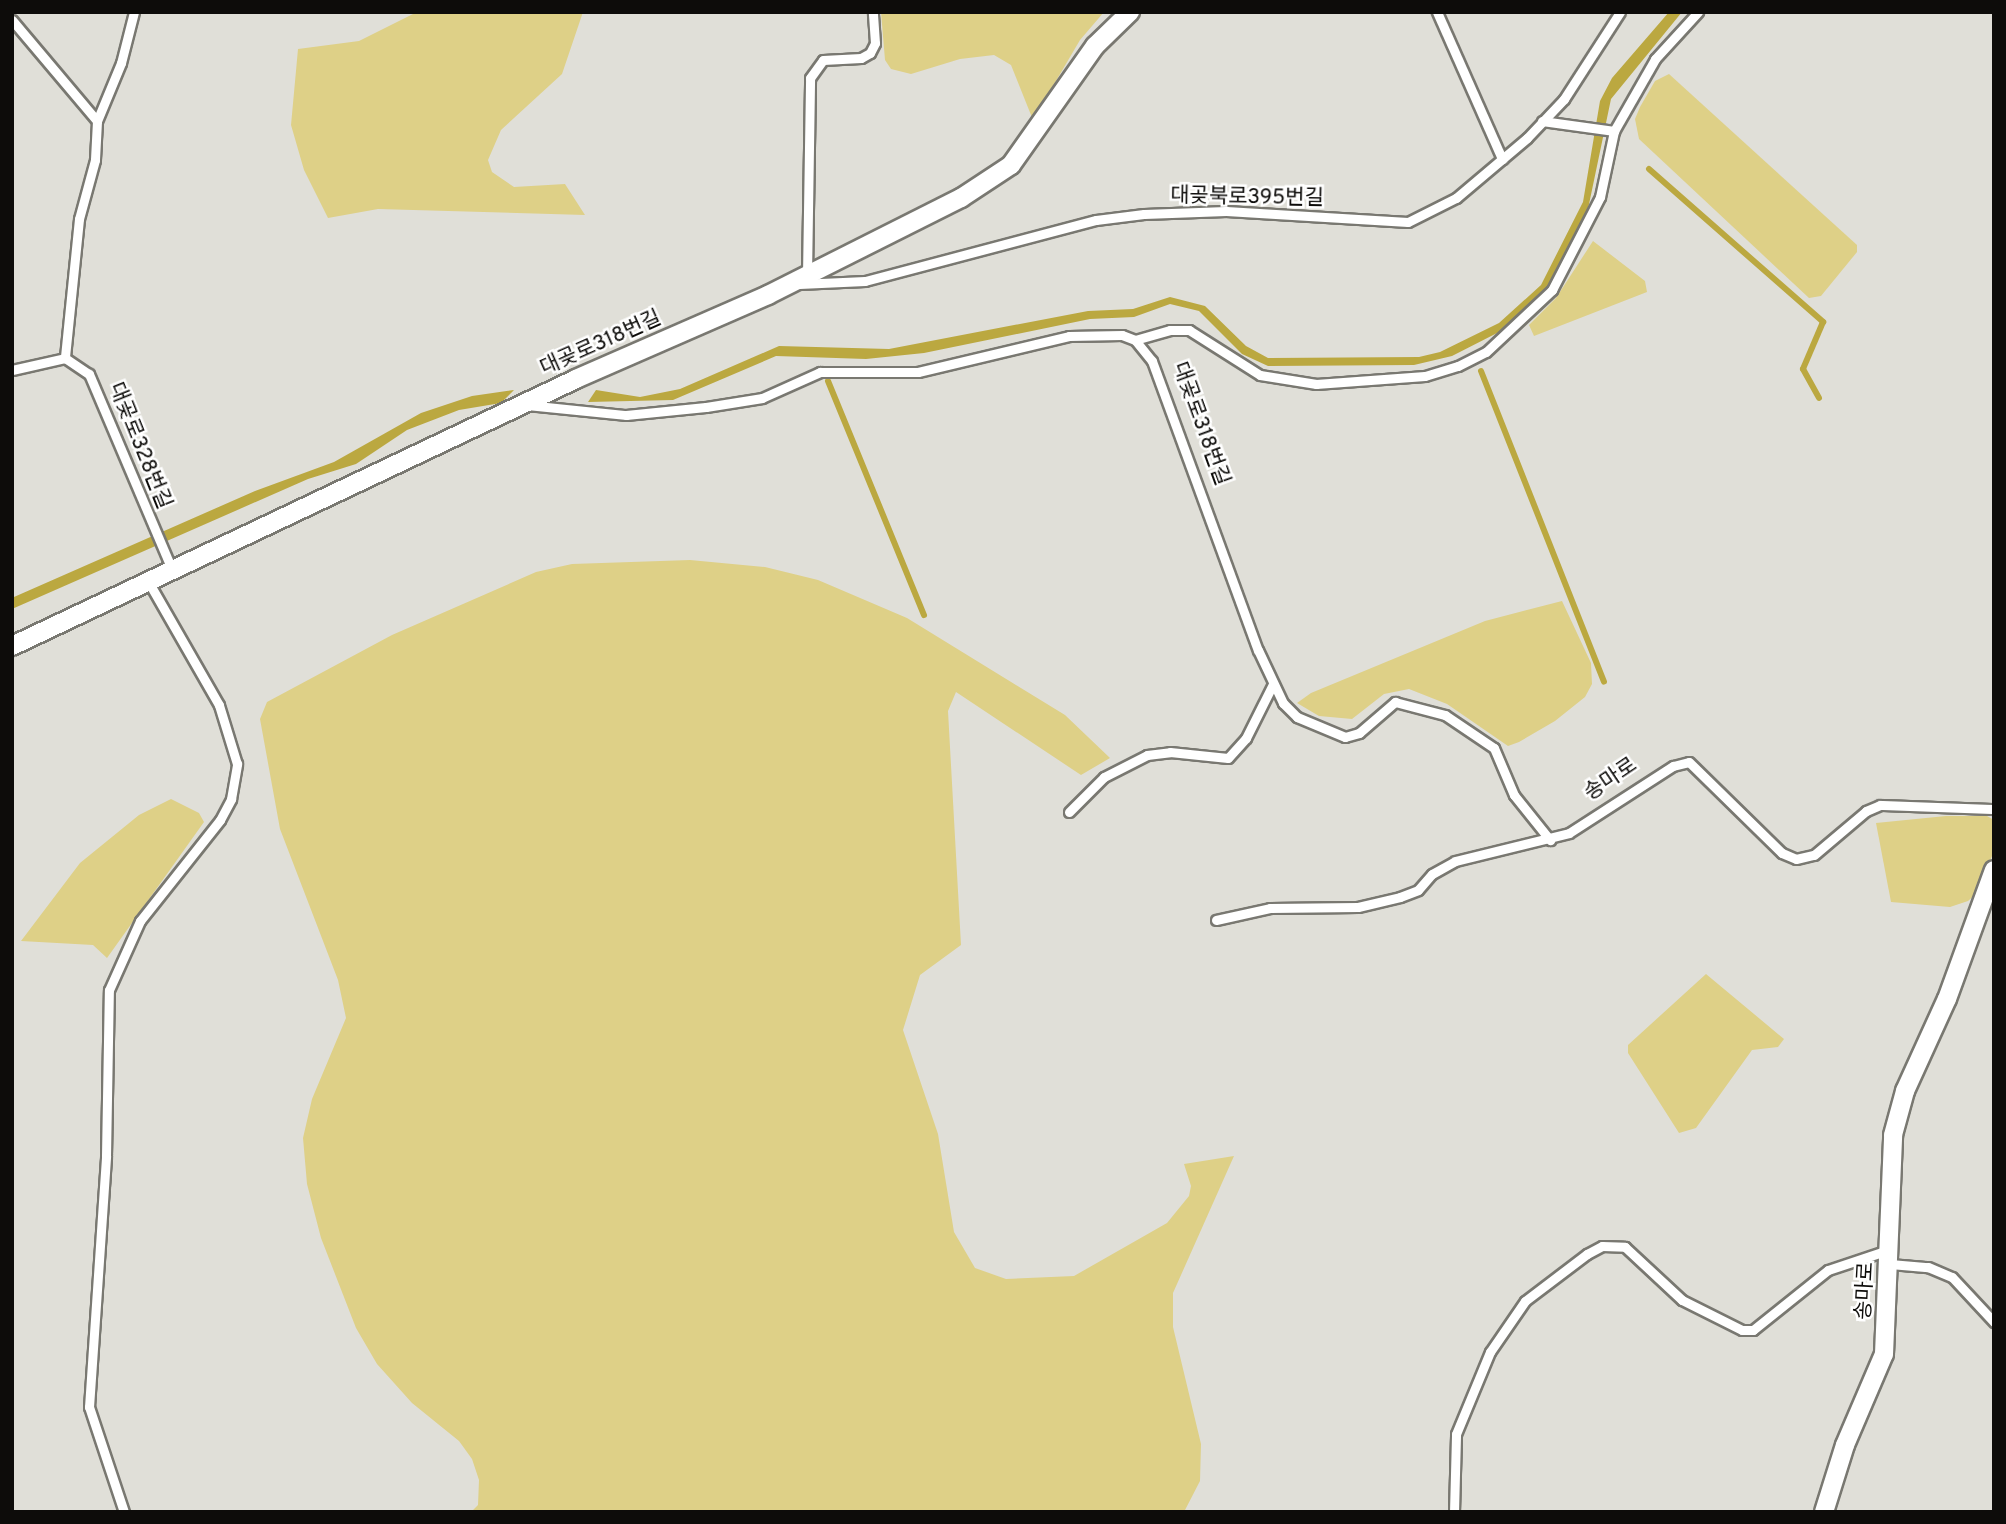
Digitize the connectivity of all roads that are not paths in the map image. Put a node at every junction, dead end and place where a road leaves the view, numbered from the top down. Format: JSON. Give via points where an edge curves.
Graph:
{"nodes":[{"id":1,"x":134,"y":12,"type":"edge"},
{"id":2,"x":873,"y":12,"type":"edge"},
{"id":3,"x":1130,"y":12,"type":"edge"},
{"id":4,"x":1437,"y":12,"type":"edge"},
{"id":5,"x":1620,"y":12,"type":"edge"},
{"id":6,"x":1698,"y":12,"type":"edge"},
{"id":7,"x":12,"y":20,"type":"edge"},
{"id":8,"x":97,"y":121,"type":"junction"},
{"id":9,"x":1542,"y":121,"type":"junction"},
{"id":10,"x":1610,"y":130,"type":"junction"},
{"id":11,"x":1502,"y":159,"type":"junction"},
{"id":12,"x":807,"y":275,"type":"junction"},
{"id":13,"x":790,"y":285,"type":"junction"},
{"id":14,"x":1135,"y":341,"type":"junction"},
{"id":15,"x":65,"y":358,"type":"junction"},
{"id":16,"x":12,"y":370,"type":"edge"},
{"id":17,"x":522,"y":404,"type":"junction"},
{"id":18,"x":169,"y":562,"type":"junction"},
{"id":19,"x":148,"y":581,"type":"junction"},
{"id":20,"x":12,"y":646,"type":"edge"},
{"id":21,"x":1273,"y":684,"type":"junction"},
{"id":22,"x":1994,"y":809,"type":"edge"},
{"id":23,"x":1069,"y":812,"type":"dead end"},
{"id":24,"x":1550,"y":840,"type":"junction"},
{"id":25,"x":1994,"y":870,"type":"edge"},
{"id":26,"x":1216,"y":920,"type":"dead end"},
{"id":27,"x":1891,"y":1257,"type":"junction"},
{"id":28,"x":1994,"y":1322,"type":"edge"},
{"id":29,"x":124,"y":1512,"type":"edge"},
{"id":30,"x":1454,"y":1512,"type":"edge"},
{"id":31,"x":1824,"y":1512,"type":"edge"}],
"edges":[{"from":1,"to":8,"type":"lane","via":[[121,63]]},
{"from":2,"to":12,"type":"lane","via":[[875,43],[870,52],[861,58],[823,60],[810,78]]},
{"from":3,"to":12,"type":"street","name":"대곶로318번길","via":[[1095,46],[1011,165],[961,198]]},
{"from":4,"to":11,"type":"lane"},
{"from":5,"to":9,"type":"lane","name":"대곶북로395번길","via":[[1564,99]]},
{"from":6,"to":10,"type":"lane","via":[[1655,59]]},
{"from":7,"to":8,"type":"lane"},
{"from":8,"to":15,"type":"lane","via":[[95,160],[79,219]]},
{"from":9,"to":10,"type":"lane"},
{"from":9,"to":11,"type":"lane","name":"대곶북로395번길"},
{"from":10,"to":14,"type":"lane","via":[[1600,197],[1552,290],[1486,352],[1458,366],[1425,376],[1368,382],[1295,382],[1236,364],[1209,340],[1189,330],[1170,330]]},
{"from":11,"to":13,"type":"lane","name":"대곶북로395번길","via":[[1457,198],[1408,222],[1226,211],[1144,214],[1096,220],[865,281]]},
{"from":12,"to":13,"type":"street","name":"대곶로318번길"},
{"from":13,"to":17,"type":"street","name":"대곶로318번길"},
{"from":14,"to":17,"type":"lane","name":"대곶로318번길","via":[[1101,332],[918,372],[820,372],[762,398],[679,410],[626,415]]},
{"from":14,"to":21,"type":"lane","name":"대곶로318번길","via":[[1152,361]]},
{"from":15,"to":16,"type":"lane"},
{"from":15,"to":18,"type":"lane","name":"대곶로328번길","via":[[78,364],[98,388]]},
{"from":17,"to":18,"type":"street","name":"대곶로318번길"},
{"from":18,"to":19,"type":"street","name":"대곶로318번길"},
{"from":19,"to":20,"type":"street","name":"대곶로318번길"},
{"from":19,"to":29,"type":"lane","via":[[219,705],[237,764],[231,799],[220,820],[140,921],[109,990],[106,1156],[89,1407]]},
{"from":21,"to":23,"type":"lane","via":[[1246,738],[1227,758],[1170,752],[1147,755],[1104,777]]},
{"from":21,"to":24,"type":"lane","name":"대곶로318번길","via":[[1297,717],[1345,737],[1359,733],[1395,702],[1445,715],[1472,730],[1494,748],[1514,795]]},
{"from":22,"to":24,"type":"lane","name":"송마로","via":[[1880,805],[1866,810],[1814,855],[1796,859],[1782,853],[1689,762],[1673,766],[1588,822]]},
{"from":24,"to":26,"type":"lane","name":"송마로","via":[[1455,861],[1432,874],[1418,890],[1359,907],[1270,908]]},
{"from":25,"to":27,"type":"street","name":"송마로","via":[[1947,999],[1905,1091],[1893,1135]]},
{"from":27,"to":28,"type":"lane","via":[[1952,1278]]},
{"from":27,"to":30,"type":"lane","via":[[1828,1270],[1753,1330],[1742,1330],[1682,1300],[1625,1247],[1602,1246],[1587,1254],[1525,1301],[1490,1352],[1456,1434]]},
{"from":27,"to":31,"type":"street","name":"송마로","via":[[1884,1354],[1845,1446]]}]}
